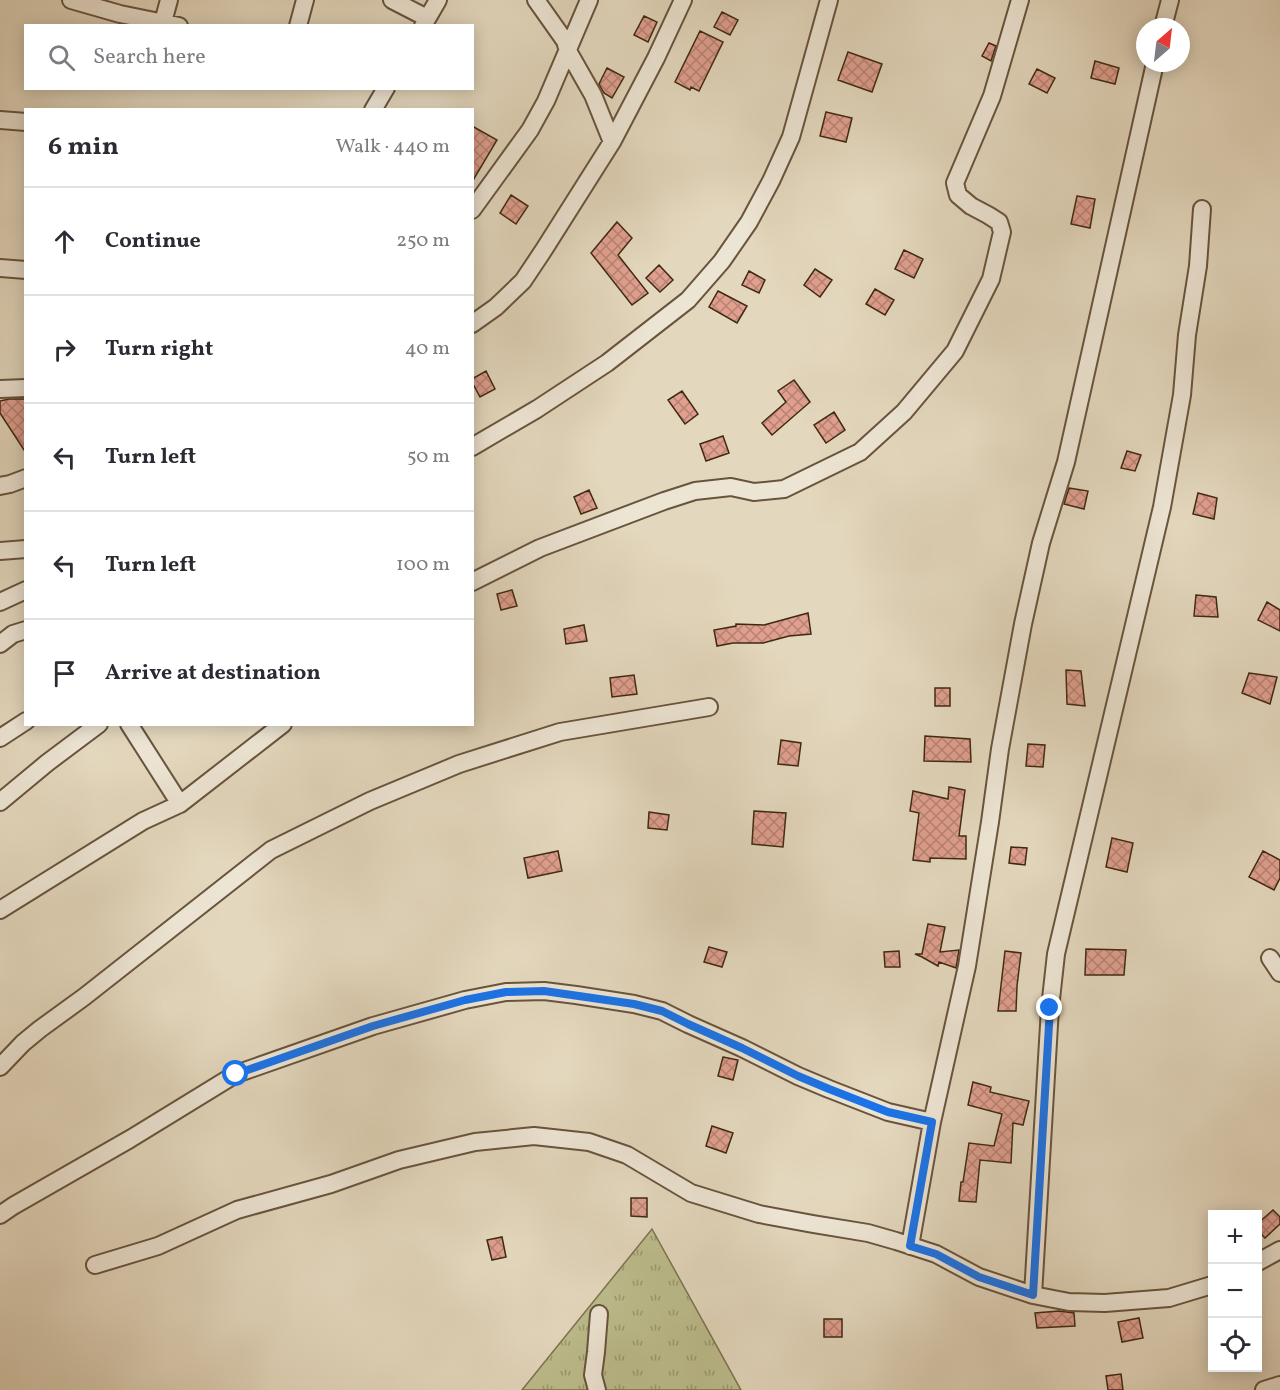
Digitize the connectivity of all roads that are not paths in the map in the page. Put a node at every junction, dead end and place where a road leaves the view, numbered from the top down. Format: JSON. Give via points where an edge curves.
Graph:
{"nodes":[{"id":1,"x":71,"y":0,"type":"edge"},
{"id":2,"x":169,"y":0,"type":"edge"},
{"id":3,"x":304,"y":0,"type":"edge"},
{"id":4,"x":392,"y":0,"type":"edge"},
{"id":5,"x":438,"y":0,"type":"edge"},
{"id":6,"x":536,"y":0,"type":"edge"},
{"id":7,"x":589,"y":0,"type":"edge"},
{"id":8,"x":683,"y":0,"type":"edge"},
{"id":9,"x":829,"y":0,"type":"edge"},
{"id":10,"x":1020,"y":0,"type":"edge"},
{"id":11,"x":1170,"y":0,"type":"edge"},
{"id":12,"x":1165,"y":18,"type":"edge"},
{"id":13,"x":425,"y":22,"type":"edge"},
{"id":14,"x":171,"y":24,"type":"edge"},
{"id":15,"x":298,"y":24,"type":"edge"},
{"id":16,"x":568,"y":51,"type":"junction"},
{"id":17,"x":1153,"y":72,"type":"edge"},
{"id":18,"x":385,"y":90,"type":"edge"},
{"id":19,"x":374,"y":108,"type":"edge"},
{"id":20,"x":0,"y":120,"type":"edge"},
{"id":21,"x":24,"y":122,"type":"edge"},
{"id":22,"x":612,"y":142,"type":"junction"},
{"id":23,"x":474,"y":207,"type":"edge"},
{"id":24,"x":1202,"y":210,"type":"dead end"},
{"id":25,"x":0,"y":268,"type":"edge"},
{"id":26,"x":24,"y":270,"type":"edge"},
{"id":27,"x":474,"y":323,"type":"edge"},
{"id":28,"x":24,"y":388,"type":"edge"},
{"id":29,"x":0,"y":389,"type":"edge"},
{"id":30,"x":474,"y":446,"type":"edge"},
{"id":31,"x":24,"y":479,"type":"edge"},
{"id":32,"x":0,"y":486,"type":"edge"},
{"id":33,"x":24,"y":549,"type":"edge"},
{"id":34,"x":0,"y":551,"type":"edge"},
{"id":35,"x":474,"y":581,"type":"edge"},
{"id":36,"x":24,"y":591,"type":"edge"},
{"id":37,"x":0,"y":602,"type":"edge"},
{"id":38,"x":24,"y":630,"type":"edge"},
{"id":39,"x":0,"y":644,"type":"edge"},
{"id":40,"x":709,"y":707,"type":"dead end"},
{"id":41,"x":24,"y":722,"type":"edge"},
{"id":42,"x":96,"y":726,"type":"edge"},
{"id":43,"x":130,"y":726,"type":"edge"},
{"id":44,"x":280,"y":726,"type":"edge"},
{"id":45,"x":0,"y":738,"type":"edge"},
{"id":46,"x":0,"y":802,"type":"edge"},
{"id":47,"x":180,"y":804,"type":"junction"},
{"id":48,"x":0,"y":910,"type":"edge"},
{"id":49,"x":1270,"y":958,"type":"dead end"},
{"id":50,"x":1280,"y":973,"type":"edge"},
{"id":51,"x":0,"y":1067,"type":"edge"},
{"id":52,"x":932,"y":1122,"type":"junction"},
{"id":53,"x":0,"y":1215,"type":"edge"},
{"id":54,"x":910,"y":1246,"type":"junction"},
{"id":55,"x":1280,"y":1250,"type":"edge"},
{"id":56,"x":1262,"y":1259,"type":"edge"},
{"id":57,"x":95,"y":1265,"type":"dead end"},
{"id":58,"x":1208,"y":1286,"type":"edge"},
{"id":59,"x":1033,"y":1295,"type":"junction"},
{"id":60,"x":598,"y":1314,"type":"dead end"},
{"id":61,"x":1280,"y":1385,"type":"edge"},
{"id":62,"x":597,"y":1390,"type":"edge"},
{"id":63,"x":1264,"y":1390,"type":"edge"}],
"edges":[{"from":1,"to":14,"type":"street"},
{"from":2,"to":14,"type":"street"},
{"from":3,"to":15,"type":"street"},
{"from":4,"to":13,"type":"street"},
{"from":5,"to":13,"type":"street"},
{"from":6,"to":16,"type":"street"},
{"from":7,"to":16,"type":"street"},
{"from":8,"to":22,"type":"street"},
{"from":9,"to":30,"type":"street","via":[[791,136],[749,222],[722,261],[688,300],[607,363]]},
{"from":10,"to":35,"type":"street","via":[[992,96],[955,183],[958,195],[999,222],[1002,232],[991,279],[955,351],[904,412],[860,452],[784,489],[695,491],[540,548]]},
{"from":11,"to":12,"type":"street"},
{"from":16,"to":22,"type":"street"},
{"from":16,"to":23,"type":"street","via":[[530,130]]},
{"from":17,"to":52,"type":"street","via":[[1066,462],[1041,543],[1023,624],[967,966]]},
{"from":18,"to":19,"type":"street"},
{"from":20,"to":21,"type":"street"},
{"from":22,"to":27,"type":"street","via":[[523,281]]},
{"from":24,"to":59,"type":"street","via":[[1182,395],[1162,507],[1056,954]]},
{"from":25,"to":26,"type":"street"},
{"from":28,"to":29,"type":"street"},
{"from":31,"to":32,"type":"street"},
{"from":33,"to":34,"type":"street"},
{"from":36,"to":37,"type":"street"},
{"from":38,"to":39,"type":"street","via":[[13,633]]},
{"from":40,"to":51,"type":"street","via":[[560,732],[459,764],[370,801],[271,850],[40,1029]]},
{"from":41,"to":45,"type":"street"},
{"from":42,"to":46,"type":"street"},
{"from":43,"to":47,"type":"street"},
{"from":44,"to":47,"type":"street"},
{"from":47,"to":48,"type":"street","via":[[144,821]]},
{"from":49,"to":50,"type":"street"},
{"from":52,"to":53,"type":"street","via":[[888,1112],[829,1089],[662,1011],[544,991],[506,992],[373,1026],[236,1074]]},
{"from":52,"to":54,"type":"street"},
{"from":54,"to":57,"type":"street","via":[[868,1233],[759,1214],[691,1193],[627,1155],[589,1142],[534,1136],[475,1142],[399,1160],[237,1210],[158,1246]]},
{"from":54,"to":59,"type":"street","via":[[936,1254],[979,1277]]},
{"from":55,"to":56,"type":"street"},
{"from":58,"to":59,"type":"street","via":[[1169,1298],[1105,1303]]},
{"from":60,"to":62,"type":"street","via":[[593,1375]]},
{"from":61,"to":63,"type":"street"}]}
